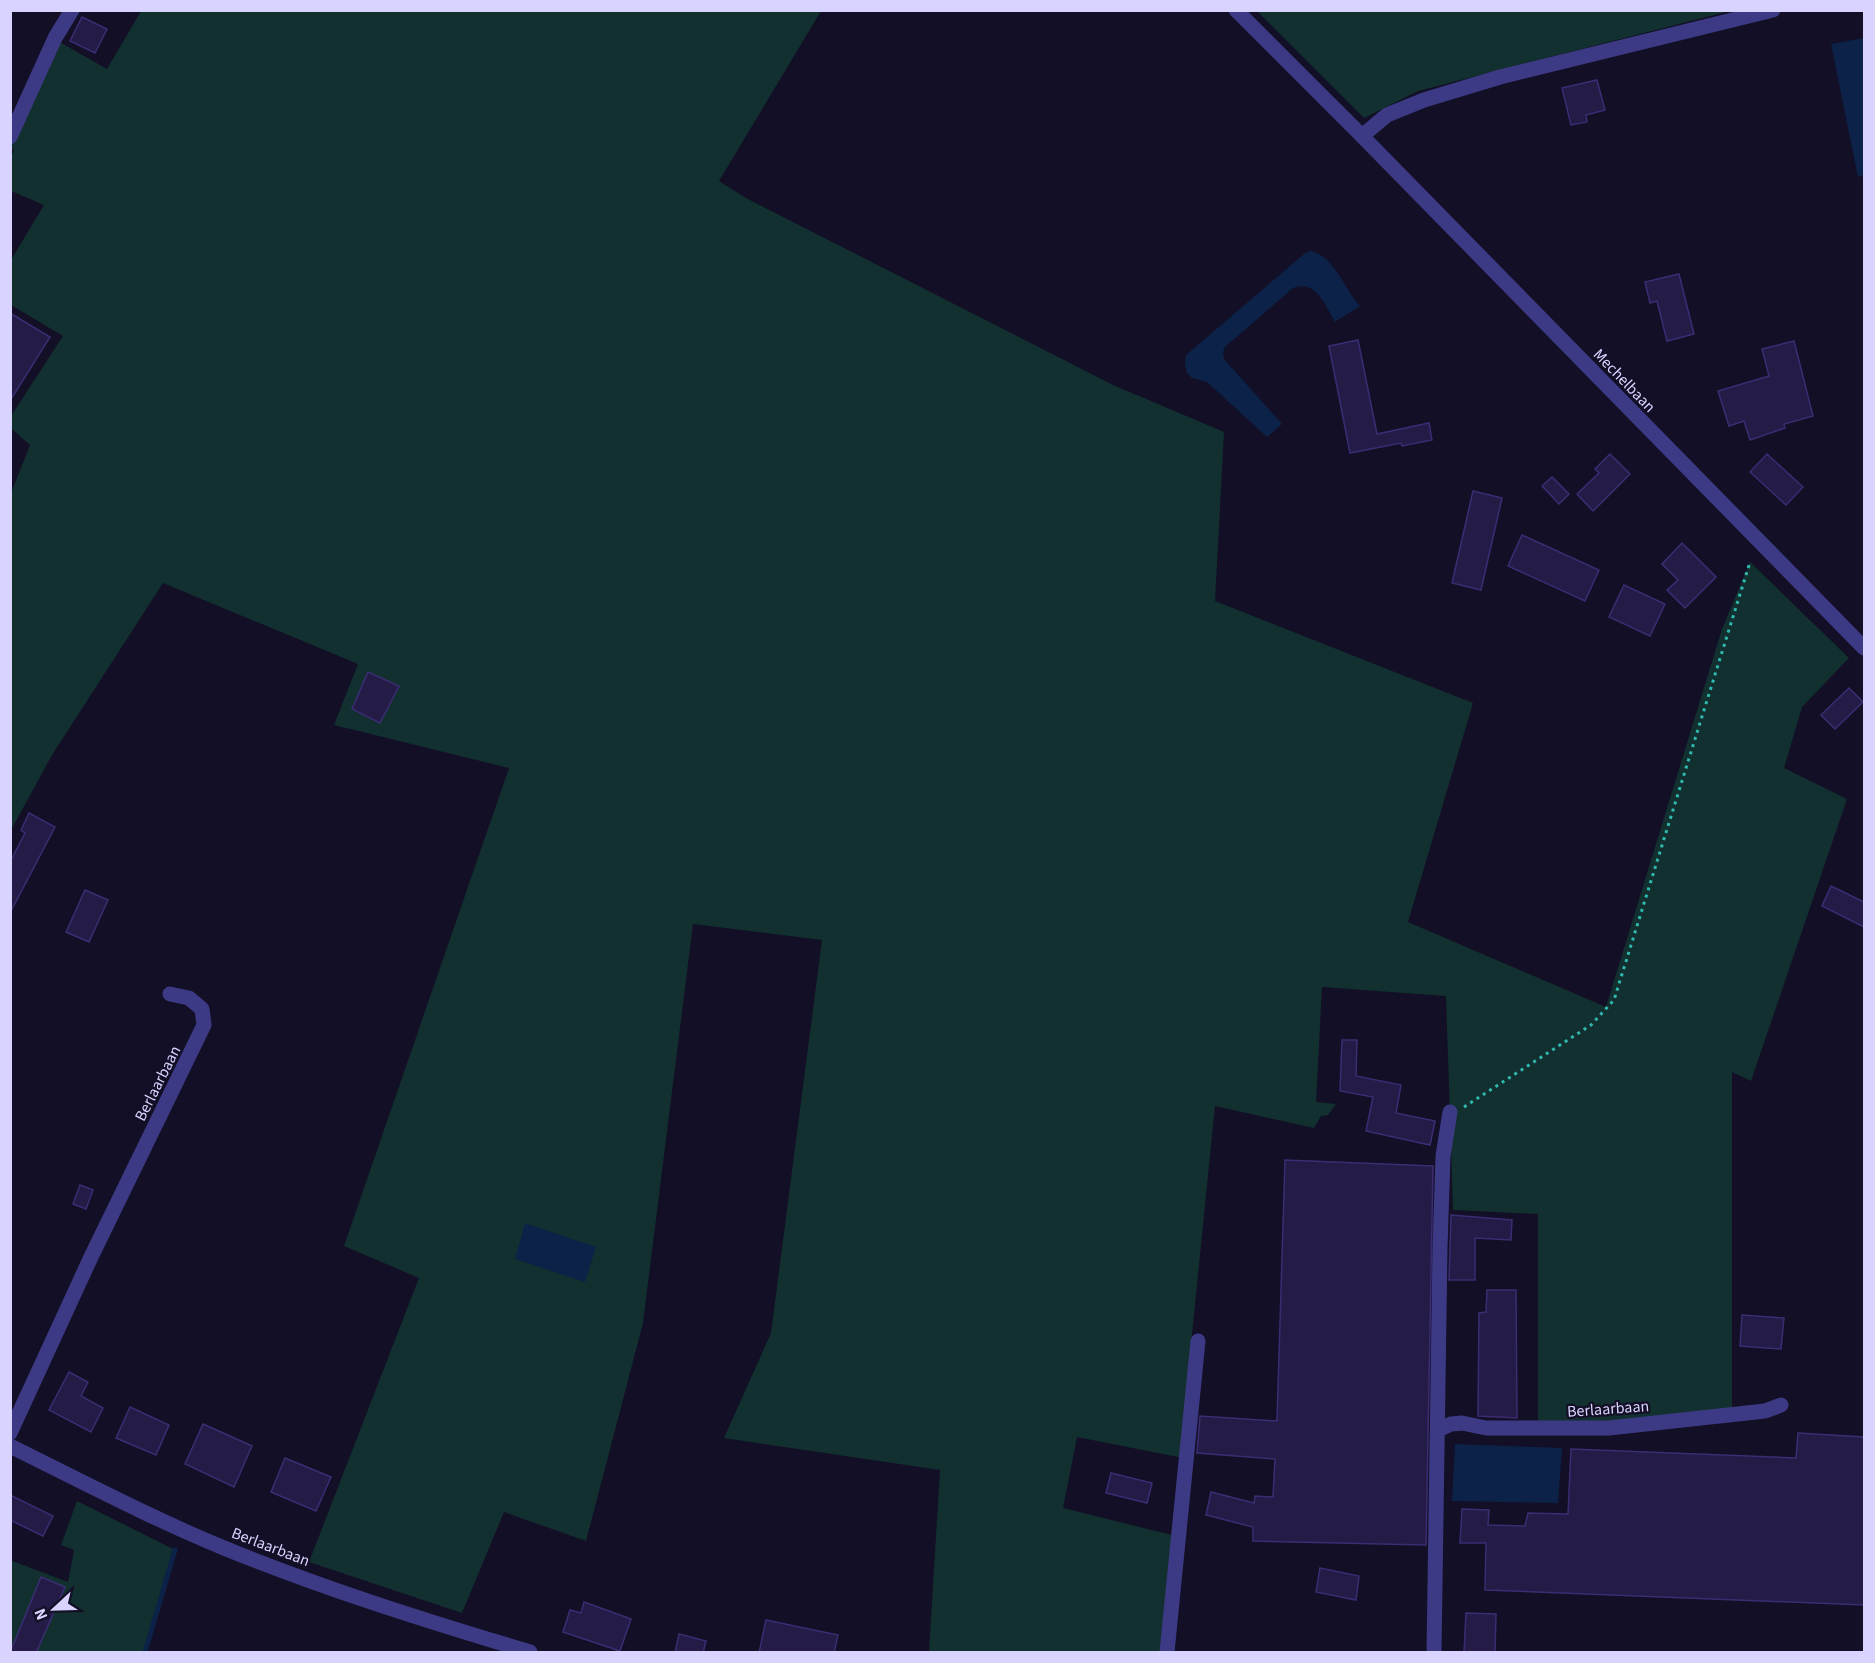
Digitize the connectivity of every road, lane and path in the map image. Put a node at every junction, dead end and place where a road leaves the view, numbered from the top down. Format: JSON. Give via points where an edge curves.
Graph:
{"nodes":[{"id":1,"x":72,"y":10,"type":"edge"},
{"id":2,"x":1236,"y":10,"type":"edge"},
{"id":3,"x":1773,"y":10,"type":"edge"},
{"id":4,"x":1362,"y":136,"type":"junction"},
{"id":5,"x":10,"y":137,"type":"edge"},
{"id":6,"x":1750,"y":562,"type":"dead end"},
{"id":7,"x":1864,"y":648,"type":"edge"},
{"id":8,"x":170,"y":994,"type":"dead end"},
{"id":9,"x":1449,"y":1114,"type":"joint"},
{"id":10,"x":1198,"y":1341,"type":"dead end"},
{"id":11,"x":1781,"y":1405,"type":"dead end"},
{"id":12,"x":1438,"y":1430,"type":"junction"},
{"id":13,"x":10,"y":1433,"type":"edge"},
{"id":14,"x":10,"y":1446,"type":"edge"},
{"id":15,"x":530,"y":1653,"type":"edge"},
{"id":16,"x":1167,"y":1653,"type":"edge"},
{"id":17,"x":1434,"y":1653,"type":"edge"}],
"edges":[{"from":1,"to":5,"type":"street"},
{"from":2,"to":4,"type":"street","name":"Mechelbaan"},
{"from":3,"to":4,"type":"street","via":[[1500,77],[1387,115]]},
{"from":4,"to":7,"type":"street","name":"Mechelbaan"},
{"from":6,"to":9,"type":"path","via":[[1614,1000],[1591,1025]]},
{"from":8,"to":13,"type":"street","name":"Berlaarbaan","via":[[189,998],[202,1009],[204,1025]]},
{"from":9,"to":12,"type":"street","via":[[1441,1190]]},
{"from":10,"to":16,"type":"street"},
{"from":11,"to":12,"type":"street","name":"Berlaarbaan","via":[[1766,1411],[1609,1428],[1504,1428],[1462,1423]]},
{"from":12,"to":17,"type":"street"},
{"from":14,"to":15,"type":"street","name":"Berlaarbaan","via":[[224,1548],[390,1610]]}]}
